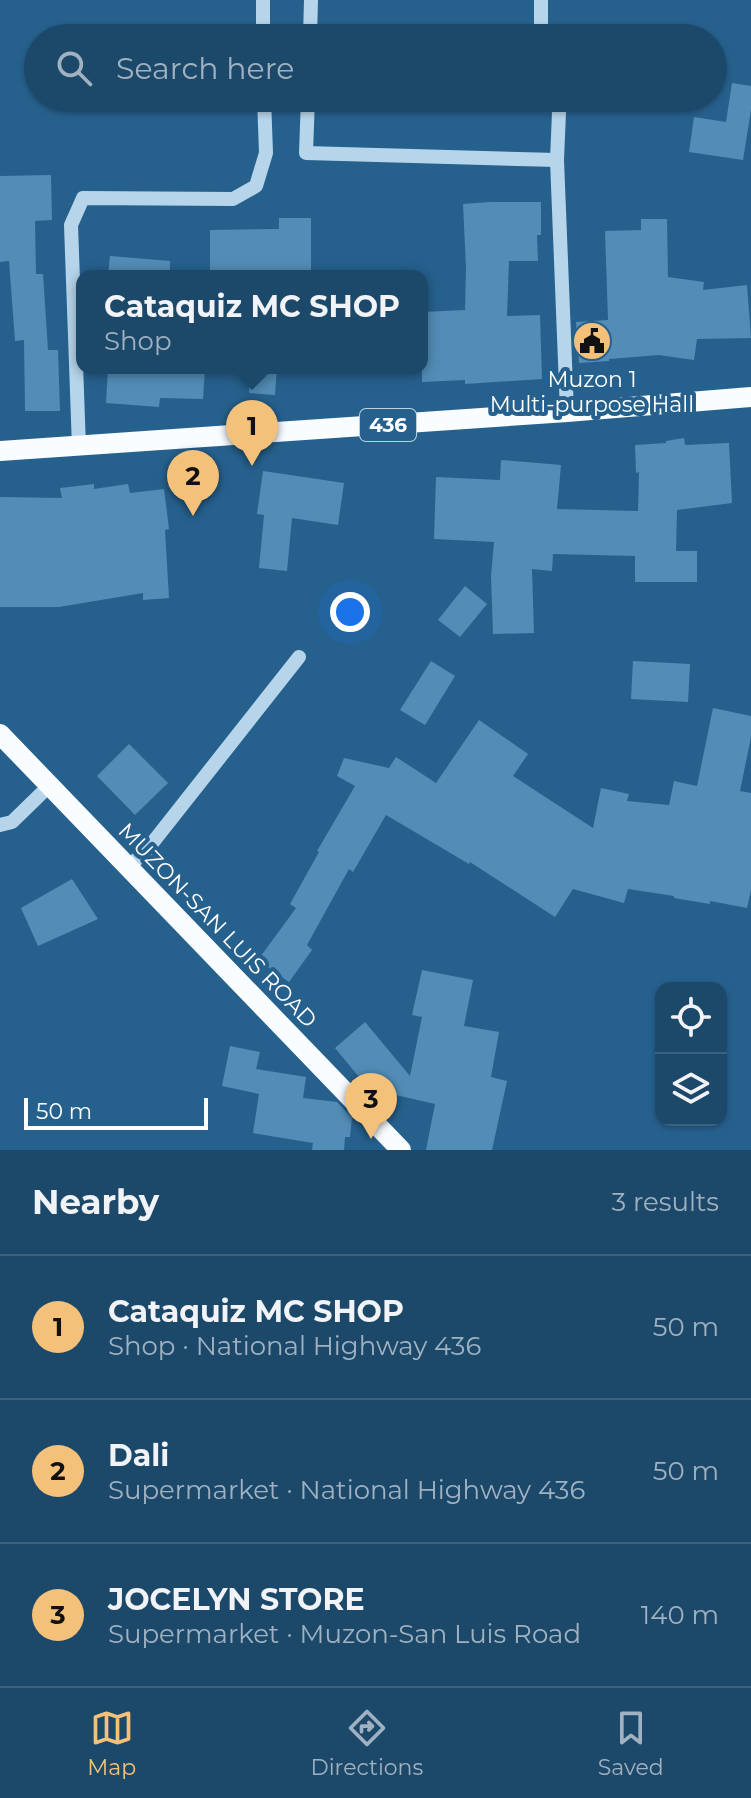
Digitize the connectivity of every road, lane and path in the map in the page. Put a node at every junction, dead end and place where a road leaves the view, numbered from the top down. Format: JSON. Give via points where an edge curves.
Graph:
{"nodes":[{"id":1,"x":263,"y":0,"type":"edge"},
{"id":2,"x":311,"y":0,"type":"edge"},
{"id":3,"x":541,"y":0,"type":"edge"},
{"id":4,"x":263,"y":24,"type":"edge"},
{"id":5,"x":310,"y":24,"type":"edge"},
{"id":6,"x":541,"y":24,"type":"edge"},
{"id":7,"x":265,"y":112,"type":"edge"},
{"id":8,"x":307,"y":112,"type":"edge"},
{"id":9,"x":559,"y":112,"type":"edge"},
{"id":10,"x":557,"y":160,"type":"junction"},
{"id":11,"x":76,"y":364,"type":"edge"},
{"id":12,"x":76,"y":374,"type":"edge"},
{"id":13,"x":751,"y":397,"type":"edge"},
{"id":14,"x":567,"y":412,"type":"junction"},
{"id":15,"x":79,"y":447,"type":"junction"},
{"id":16,"x":0,"y":451,"type":"edge"},
{"id":17,"x":299,"y":657,"type":"dead end"},
{"id":18,"x":0,"y":734,"type":"edge"},
{"id":19,"x":50,"y":785,"type":"junction"},
{"id":20,"x":0,"y":825,"type":"edge"},
{"id":21,"x":128,"y":867,"type":"junction"},
{"id":22,"x":401,"y":1150,"type":"edge"}],
"edges":[{"from":1,"to":4,"type":"street"},
{"from":2,"to":5,"type":"street"},
{"from":3,"to":6,"type":"street"},
{"from":7,"to":11,"type":"street","via":[[266,153],[256,186],[233,199],[83,198],[71,225]]},
{"from":8,"to":10,"type":"street","via":[[306,153]]},
{"from":9,"to":10,"type":"street"},
{"from":10,"to":14,"type":"street"},
{"from":12,"to":15,"type":"street"},
{"from":13,"to":14,"type":"main road","number":"436"},
{"from":14,"to":15,"type":"main road","number":"436"},
{"from":15,"to":16,"type":"main road","number":"436"},
{"from":17,"to":21,"type":"street"},
{"from":18,"to":19,"type":"main road","name":"MUZON-SAN LUIS ROAD"},
{"from":19,"to":20,"type":"street","via":[[12,822]]},
{"from":19,"to":21,"type":"main road","name":"MUZON-SAN LUIS ROAD"},
{"from":21,"to":22,"type":"main road","name":"MUZON-SAN LUIS ROAD"}]}
